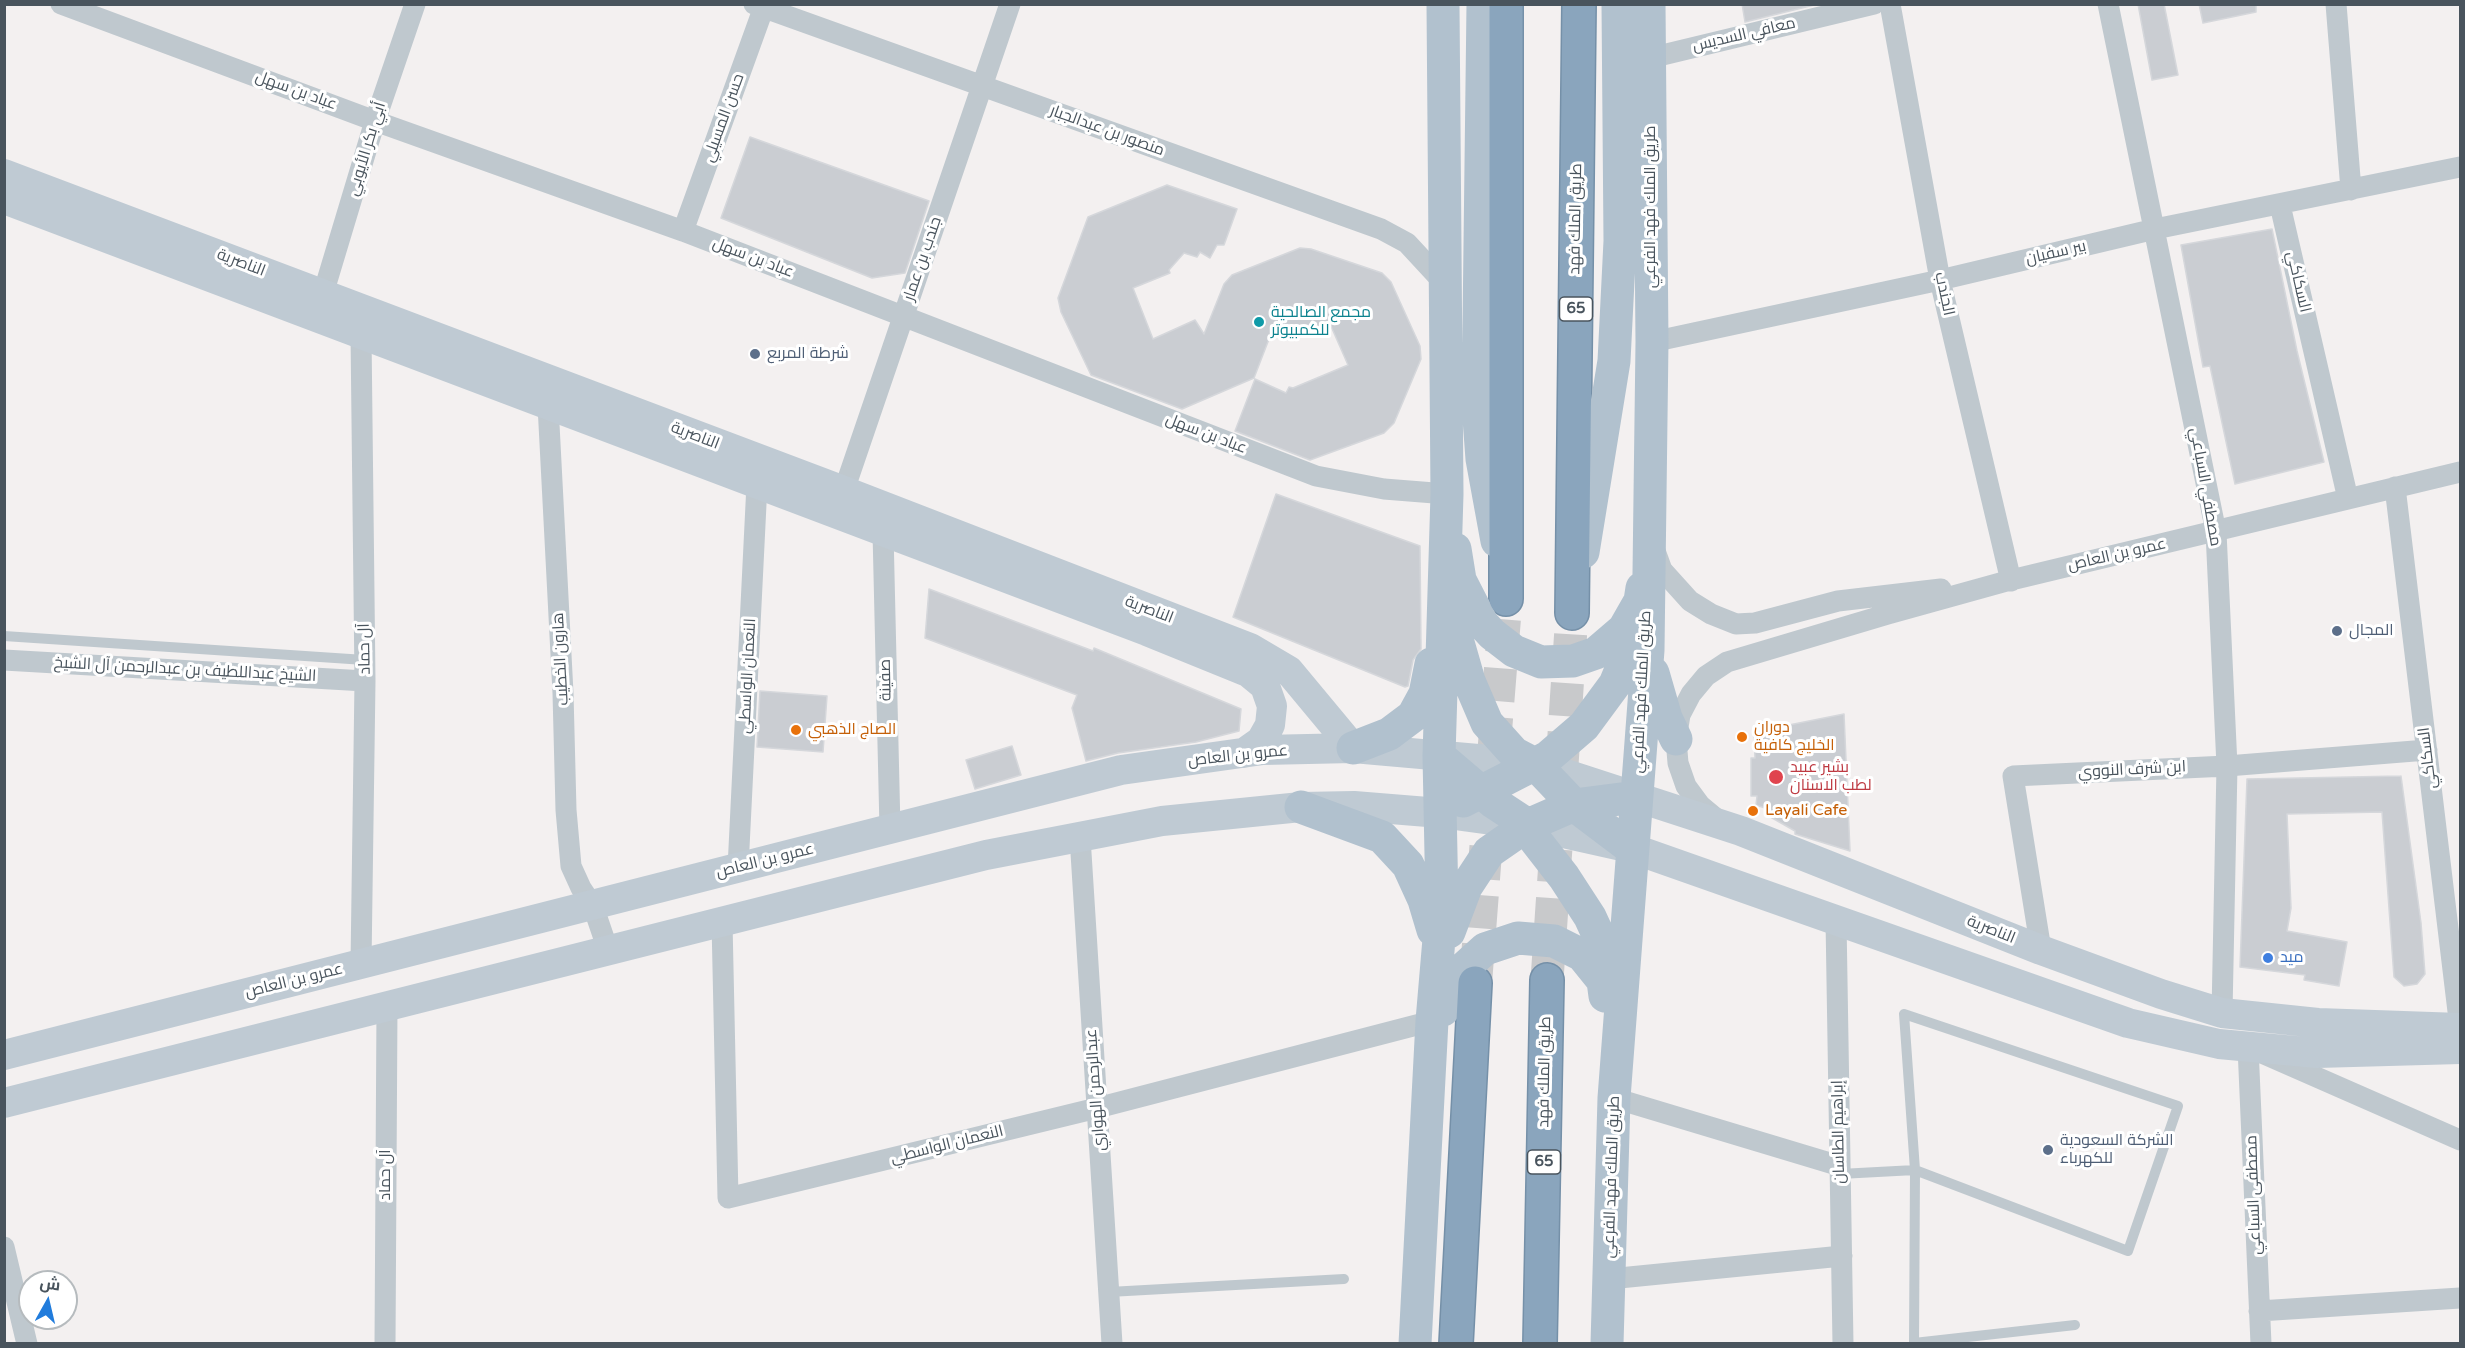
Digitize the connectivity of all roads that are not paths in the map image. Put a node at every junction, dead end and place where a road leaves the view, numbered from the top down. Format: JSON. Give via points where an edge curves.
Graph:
{"nodes":[{"id":1,"x":61,"y":4,"type":"edge"},
{"id":2,"x":415,"y":4,"type":"edge"},
{"id":3,"x":1010,"y":4,"type":"edge"},
{"id":4,"x":1443,"y":4,"type":"edge"},
{"id":5,"x":1483,"y":4,"type":"edge"},
{"id":6,"x":1506,"y":4,"type":"edge"},
{"id":7,"x":1579,"y":4,"type":"edge"},
{"id":8,"x":1618,"y":4,"type":"edge"},
{"id":9,"x":1649,"y":4,"type":"edge"},
{"id":10,"x":1874,"y":4,"type":"edge"},
{"id":11,"x":1890,"y":4,"type":"edge"},
{"id":12,"x":2108,"y":4,"type":"edge"},
{"id":13,"x":2336,"y":4,"type":"edge"},
{"id":14,"x":761,"y":6,"type":"edge"},
{"id":15,"x":1650,"y":58,"type":"junction"},
{"id":16,"x":982,"y":87,"type":"junction"},
{"id":17,"x":375,"y":121,"type":"junction"},
{"id":18,"x":2460,"y":167,"type":"edge"},
{"id":19,"x":4,"y":174,"type":"edge"},
{"id":20,"x":2351,"y":190,"type":"junction"},
{"id":21,"x":4,"y":199,"type":"edge"},
{"id":22,"x":2280,"y":205,"type":"junction"},
{"id":23,"x":2155,"y":229,"type":"junction"},
{"id":24,"x":684,"y":231,"type":"junction"},
{"id":25,"x":1940,"y":280,"type":"junction"},
{"id":26,"x":1444,"y":283,"type":"junction"},
{"id":27,"x":323,"y":294,"type":"junction"},
{"id":28,"x":904,"y":316,"type":"junction"},
{"id":29,"x":361,"y":334,"type":"junction"},
{"id":30,"x":1652,"y":342,"type":"junction"},
{"id":31,"x":548,"y":405,"type":"junction"},
{"id":32,"x":2460,"y":472,"type":"edge"},
{"id":33,"x":757,"y":484,"type":"junction"},
{"id":34,"x":2395,"y":487,"type":"junction"},
{"id":35,"x":1447,"y":494,"type":"junction"},
{"id":36,"x":2348,"y":499,"type":"junction"},
{"id":37,"x":840,"y":502,"type":"junction"},
{"id":38,"x":883,"y":532,"type":"junction"},
{"id":39,"x":2216,"y":532,"type":"junction"},
{"id":40,"x":1648,"y":533,"type":"junction"},
{"id":41,"x":2009,"y":581,"type":"junction"},
{"id":42,"x":1443,"y":592,"type":"junction"},
{"id":43,"x":1506,"y":599,"type":"joint"},
{"id":44,"x":1647,"y":605,"type":"junction"},
{"id":45,"x":1572,"y":613,"type":"joint"},
{"id":46,"x":4,"y":636,"type":"edge"},
{"id":47,"x":1648,"y":650,"type":"junction"},
{"id":48,"x":4,"y":660,"type":"edge"},
{"id":49,"x":365,"y":670,"type":"junction"},
{"id":50,"x":1676,"y":739,"type":"junction"},
{"id":51,"x":1353,"y":748,"type":"junction"},
{"id":52,"x":2427,"y":750,"type":"junction"},
{"id":53,"x":1244,"y":753,"type":"junction"},
{"id":54,"x":1439,"y":756,"type":"junction"},
{"id":55,"x":1535,"y":765,"type":"junction"},
{"id":56,"x":2227,"y":766,"type":"junction"},
{"id":57,"x":1480,"y":791,"type":"junction"},
{"id":58,"x":1636,"y":797,"type":"junction"},
{"id":59,"x":1574,"y":805,"type":"junction"},
{"id":60,"x":1301,"y":807,"type":"junction"},
{"id":61,"x":1440,"y":813,"type":"junction"},
{"id":62,"x":1528,"y":825,"type":"junction"},
{"id":63,"x":890,"y":829,"type":"junction"},
{"id":64,"x":1741,"y":831,"type":"junction"},
{"id":65,"x":1080,"y":837,"type":"junction"},
{"id":66,"x":1631,"y":848,"type":"junction"},
{"id":67,"x":738,"y":868,"type":"junction"},
{"id":68,"x":593,"y":906,"type":"junction"},
{"id":69,"x":1836,"y":920,"type":"junction"},
{"id":70,"x":722,"y":922,"type":"junction"},
{"id":71,"x":2041,"y":950,"type":"junction"},
{"id":72,"x":608,"y":951,"type":"junction"},
{"id":73,"x":1440,"y":951,"type":"junction"},
{"id":74,"x":361,"y":964,"type":"junction"},
{"id":75,"x":1547,"y":980,"type":"tunnel mouth"},
{"id":76,"x":1475,"y":983,"type":"tunnel mouth"},
{"id":77,"x":387,"y":1006,"type":"junction"},
{"id":78,"x":2222,"y":1013,"type":"junction"},
{"id":79,"x":1432,"y":1021,"type":"junction"},
{"id":80,"x":2460,"y":1028,"type":"edge"},
{"id":81,"x":1618,"y":1046,"type":"junction"},
{"id":82,"x":2248,"y":1047,"type":"junction"},
{"id":83,"x":2460,"y":1048,"type":"edge"},
{"id":84,"x":4,"y":1055,"type":"edge"},
{"id":85,"x":1430,"y":1056,"type":"junction"},
{"id":86,"x":1615,"y":1088,"type":"junction"},
{"id":87,"x":4,"y":1103,"type":"edge"},
{"id":88,"x":1097,"y":1108,"type":"junction"},
{"id":89,"x":2460,"y":1140,"type":"edge"},
{"id":90,"x":1840,"y":1170,"type":"junction"},
{"id":91,"x":1915,"y":1170,"type":"junction"},
{"id":92,"x":4,"y":1247,"type":"edge"},
{"id":93,"x":1842,"y":1256,"type":"junction"},
{"id":94,"x":1344,"y":1279,"type":"dead end"},
{"id":95,"x":1609,"y":1279,"type":"junction"},
{"id":96,"x":1109,"y":1292,"type":"junction"},
{"id":97,"x":2460,"y":1298,"type":"edge"},
{"id":98,"x":2259,"y":1311,"type":"junction"},
{"id":99,"x":2075,"y":1325,"type":"dead end"},
{"id":100,"x":27,"y":1344,"type":"edge"},
{"id":101,"x":386,"y":1344,"type":"edge"},
{"id":102,"x":1112,"y":1344,"type":"edge"},
{"id":103,"x":1415,"y":1344,"type":"edge"},
{"id":104,"x":1456,"y":1344,"type":"edge"},
{"id":105,"x":1540,"y":1344,"type":"edge"},
{"id":106,"x":1606,"y":1344,"type":"edge"},
{"id":107,"x":1843,"y":1344,"type":"edge"},
{"id":108,"x":2261,"y":1344,"type":"edge"}],
"edges":[{"from":1,"to":17,"type":"street","name":"عباد بن سهل"},
{"from":2,"to":17,"type":"street","name":"أبي بكر الأيوبي"},
{"from":3,"to":16,"type":"street","name":"جندب بن عمار"},
{"from":4,"to":26,"type":"main road"},
{"from":5,"to":43,"type":"main road","via":[[1478,405],[1482,459]]},
{"from":6,"to":43,"type":"highway"},
{"from":7,"to":45,"type":"highway","name":"طريق الملك فهد","number":"65"},
{"from":8,"to":45,"type":"main road","via":[[1620,241],[1614,361]]},
{"from":9,"to":15,"type":"main road","name":"طريق الملك فهد الفرعي"},
{"from":10,"to":15,"type":"street","name":"معافي السديس"},
{"from":11,"to":25,"type":"street","name":"الجندب"},
{"from":12,"to":23,"type":"street","name":"مصطفي السباعي"},
{"from":13,"to":20,"type":"street"},
{"from":14,"to":16,"type":"street","name":"منصور بن عبدالجبار"},
{"from":14,"to":24,"type":"street","name":"حسن المسيلي"},
{"from":15,"to":30,"type":"main road","name":"طريق الملك فهد الفرعي"},
{"from":16,"to":26,"type":"street","name":"منصور بن عبدالجبار","via":[[1381,229],[1407,243]]},
{"from":16,"to":28,"type":"street","name":"جندب بن عمار"},
{"from":17,"to":24,"type":"street","name":"عباد بن سهل"},
{"from":17,"to":27,"type":"street","name":"أبي بكر الأيوبي"},
{"from":18,"to":20,"type":"street","name":"بير سفيان"},
{"from":19,"to":27,"type":"main road","name":"الناصرية"},
{"from":20,"to":22,"type":"street","name":"بير سفيان"},
{"from":21,"to":29,"type":"main road","name":"الناصرية"},
{"from":22,"to":23,"type":"street","name":"بير سفيان"},
{"from":22,"to":36,"type":"street","name":"السكاكي"},
{"from":23,"to":25,"type":"street","name":"بير سفيان"},
{"from":23,"to":39,"type":"street","name":"مصطفي السباعي"},
{"from":24,"to":28,"type":"street","name":"عباد بن سهل"},
{"from":25,"to":30,"type":"street","name":"بير سفيان"},
{"from":25,"to":41,"type":"street","name":"الجندب"},
{"from":26,"to":35,"type":"main road"},
{"from":27,"to":37,"type":"main road","name":"الناصرية"},
{"from":28,"to":35,"type":"street","name":"عباد بن سهل","via":[[1316,476],[1384,489]]},
{"from":28,"to":37,"type":"street","name":"جندب بن عمار"},
{"from":29,"to":31,"type":"main road","name":"الناصرية"},
{"from":29,"to":49,"type":"street","name":"آل حماد"},
{"from":30,"to":40,"type":"main road","name":"طريق الملك فهد الفرعي"},
{"from":31,"to":33,"type":"main road","name":"الناصرية"},
{"from":31,"to":68,"type":"street","name":"هارون الخطيب","via":[[569,844],[571,866]]},
{"from":32,"to":34,"type":"street","name":"عمرو بن العاص"},
{"from":33,"to":37,"type":"main road","name":"الناصرية"},
{"from":33,"to":67,"type":"street","name":"النعمان الواسطي"},
{"from":34,"to":36,"type":"street","name":"عمرو بن العاص"},
{"from":34,"to":52,"type":"street","name":"السكاكي"},
{"from":35,"to":40,"type":"main road","via":[[1460,580],[1482,623],[1514,651],[1541,662],[1573,661],[1596,653],[1624,629],[1640,600]]},
{"from":35,"to":42,"type":"main road"},
{"from":36,"to":39,"type":"street","name":"عمرو بن العاص"},
{"from":37,"to":38,"type":"main road","name":"الناصرية"},
{"from":37,"to":51,"type":"main road","name":"الناصرية","via":[[1250,648],[1289,671]]},
{"from":38,"to":53,"type":"main road","name":"الناصرية","via":[[1248,672],[1265,686],[1272,706],[1270,725],[1261,741]]},
{"from":38,"to":63,"type":"street","name":"صفينة"},
{"from":39,"to":41,"type":"street","name":"عمرو بن العاص"},
{"from":39,"to":56,"type":"street","name":"مصطفي السباعي"},
{"from":40,"to":41,"type":"street","via":[[1662,570],[1690,601],[1736,624],[1755,623],[1838,601]]},
{"from":40,"to":44,"type":"main road","name":"طريق الملك فهد الفرعي"},
{"from":41,"to":50,"type":"street","name":"عمرو بن العاص","via":[[1726,662],[1690,694],[1680,716]]},
{"from":42,"to":51,"type":"main road","via":[[1425,694],[1413,716],[1389,734]]},
{"from":42,"to":54,"type":"main road"},
{"from":42,"to":55,"type":"main road","via":[[1469,681],[1487,723],[1514,753]]},
{"from":44,"to":47,"type":"main road","name":"طريق الملك فهد الفرعي"},
{"from":44,"to":55,"type":"main road","via":[[1615,684],[1584,726]]},
{"from":46,"to":49,"type":"lane"},
{"from":47,"to":50,"type":"main road","via":[[1659,696]]},
{"from":47,"to":58,"type":"main road","name":"طريق الملك فهد الفرعي"},
{"from":48,"to":49,"type":"street","name":"الشيخ عبداللطيف بن عبدالرحمن آل الشيخ"},
{"from":49,"to":74,"type":"street","name":"آل حماد"},
{"from":50,"to":64,"type":"street","via":[[1686,786],[1719,821]]},
{"from":51,"to":53,"type":"main road","name":"عمرو بن العاص"},
{"from":51,"to":54,"type":"main road","name":"عمرو بن العاص"},
{"from":52,"to":56,"type":"street","name":"ابن شرف النووي"},
{"from":52,"to":80,"type":"street","name":"السكاكي"},
{"from":53,"to":63,"type":"main road","name":"عمرو بن العاص","via":[[1121,770]]},
{"from":54,"to":55,"type":"main road","name":"عمرو بن العاص"},
{"from":54,"to":57,"type":"main road"},
{"from":54,"to":61,"type":"main road"},
{"from":55,"to":57,"type":"main road"},
{"from":55,"to":58,"type":"main road","name":"الناصرية"},
{"from":55,"to":59,"type":"main road"},
{"from":56,"to":71,"type":"street","name":"ابن شرف النووي","via":[[2013,776]]},
{"from":56,"to":78,"type":"street","name":"مصطفي السباعي"},
{"from":57,"to":61,"type":"main road"},
{"from":57,"to":62,"type":"main road"},
{"from":58,"to":59,"type":"main road"},
{"from":58,"to":64,"type":"main road","name":"الناصرية"},
{"from":58,"to":66,"type":"main road","name":"طريق الملك فهد الفرعي"},
{"from":59,"to":62,"type":"main road"},
{"from":59,"to":66,"type":"main road"},
{"from":60,"to":61,"type":"main road","via":[[1354,806]]},
{"from":60,"to":65,"type":"main road","via":[[1162,821]]},
{"from":60,"to":73,"type":"main road","via":[[1382,837],[1397,852],[1408,865],[1424,900]]},
{"from":61,"to":62,"type":"main road"},
{"from":61,"to":73,"type":"main road"},
{"from":62,"to":66,"type":"main road"},
{"from":62,"to":73,"type":"main road","via":[[1489,852],[1466,887]]},
{"from":62,"to":81,"type":"main road","via":[[1590,917],[1613,967]]},
{"from":63,"to":67,"type":"main road","name":"عمرو بن العاص"},
{"from":64,"to":71,"type":"main road","name":"الناصرية"},
{"from":65,"to":70,"type":"main road","via":[[986,855]]},
{"from":65,"to":88,"type":"street","name":"عبدالرحمن الهواري"},
{"from":66,"to":69,"type":"main road"},
{"from":66,"to":81,"type":"main road","name":"طريق الملك فهد الفرعي"},
{"from":67,"to":68,"type":"main road","name":"عمرو بن العاص"},
{"from":68,"to":72,"type":"street","name":"هارون الخطيب"},
{"from":68,"to":74,"type":"main road","name":"عمرو بن العاص"},
{"from":69,"to":82,"type":"main road","via":[[2128,1023]]},
{"from":69,"to":90,"type":"street","name":"إبراهيم الطاسان"},
{"from":70,"to":72,"type":"main road"},
{"from":70,"to":88,"type":"street","name":"النعمان الواسطي","via":[[728,1198]]},
{"from":71,"to":78,"type":"main road","name":"الناصرية"},
{"from":72,"to":77,"type":"main road"},
{"from":73,"to":79,"type":"main road"},
{"from":74,"to":84,"type":"main road","name":"عمرو بن العاص"},
{"from":75,"to":105,"type":"highway","name":"طريق الملك فهد","number":"65"},
{"from":76,"to":104,"type":"highway"},
{"from":77,"to":87,"type":"main road"},
{"from":77,"to":101,"type":"street","name":"آل حماد"},
{"from":78,"to":80,"type":"main road","name":"الناصرية","via":[[2318,1023]]},
{"from":79,"to":85,"type":"main road"},
{"from":79,"to":88,"type":"street","name":"النعمان الواسطي"},
{"from":81,"to":86,"type":"main road","name":"طريق الملك فهد الفرعي"},
{"from":82,"to":83,"type":"main road","via":[[2317,1053]]},
{"from":82,"to":89,"type":"street"},
{"from":82,"to":98,"type":"street","name":"مصطفى السباعي"},
{"from":85,"to":86,"type":"main road","via":[[1454,978],[1485,949],[1518,938],[1554,941],[1582,956],[1603,981]]},
{"from":85,"to":103,"type":"main road"},
{"from":86,"to":90,"type":"street"},
{"from":86,"to":95,"type":"main road","name":"طريق الملك فهد الفرعي"},
{"from":88,"to":96,"type":"street","name":"عبدالرحمن الهواري"},
{"from":90,"to":91,"type":"lane"},
{"from":90,"to":93,"type":"street","name":"إبراهيم الطاسان"},
{"from":91,"to":91,"type":"lane","via":[[1904,1014],[2178,1106],[2128,1251]]},
{"from":91,"to":99,"type":"lane","via":[[1914,1343]]},
{"from":92,"to":100,"type":"street"},
{"from":93,"to":95,"type":"street"},
{"from":93,"to":107,"type":"street","name":"إبراهيم الطاسان"},
{"from":94,"to":96,"type":"lane"},
{"from":95,"to":106,"type":"main road","name":"طريق الملك فهد الفرعي"},
{"from":96,"to":102,"type":"street","name":"عبدالرحمن الهواري"},
{"from":97,"to":98,"type":"street"},
{"from":98,"to":108,"type":"street","name":"مصطفى السباعي"}]}
